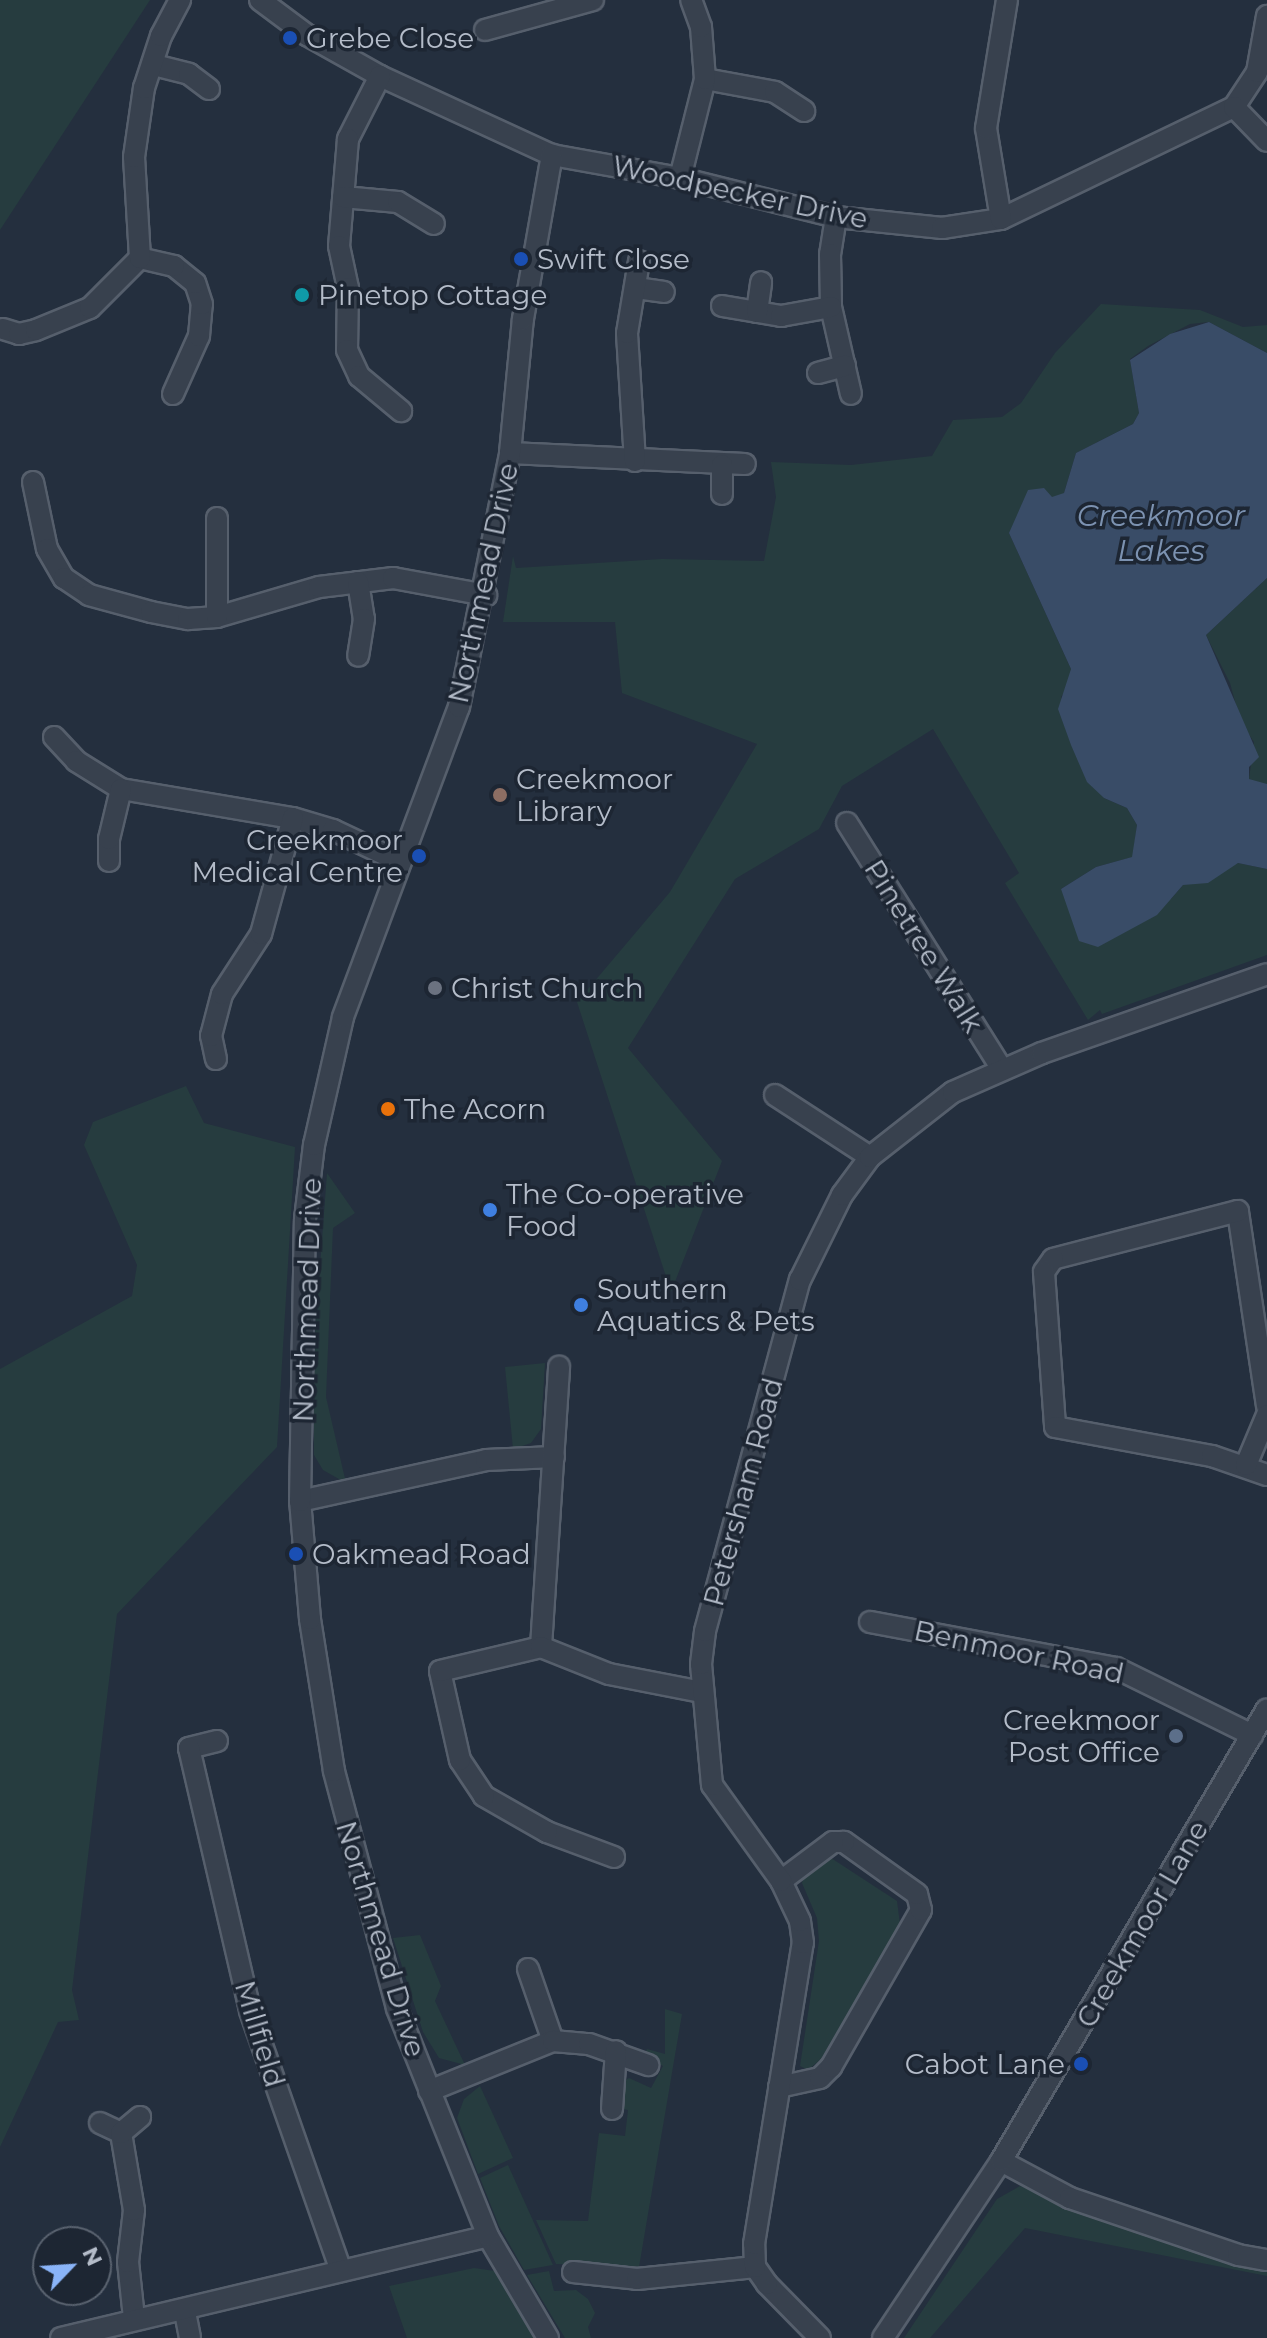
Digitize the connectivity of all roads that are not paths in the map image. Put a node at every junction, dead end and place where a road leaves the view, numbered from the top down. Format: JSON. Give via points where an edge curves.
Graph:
{"nodes":[{"id":1,"x":180,"y":0,"type":"edge"},
{"id":2,"x":260,"y":0,"type":"edge"},
{"id":3,"x":593,"y":0,"type":"edge"},
{"id":4,"x":691,"y":0,"type":"edge"},
{"id":5,"x":1007,"y":0,"type":"edge"},
{"id":6,"x":1267,"y":16,"type":"edge"},
{"id":7,"x":485,"y":30,"type":"dead end"},
{"id":8,"x":154,"y":65,"type":"junction"},
{"id":9,"x":380,"y":76,"type":"junction"},
{"id":10,"x":705,"y":79,"type":"junction"},
{"id":11,"x":209,"y":89,"type":"dead end"},
{"id":12,"x":1234,"y":107,"type":"junction"},
{"id":13,"x":804,"y":111,"type":"dead end"},
{"id":14,"x":1267,"y":141,"type":"edge"},
{"id":15,"x":552,"y":155,"type":"junction"},
{"id":16,"x":680,"y":178,"type":"junction"},
{"id":17,"x":343,"y":197,"type":"junction"},
{"id":18,"x":836,"y":217,"type":"junction"},
{"id":19,"x":1001,"y":219,"type":"junction"},
{"id":20,"x":434,"y":224,"type":"dead end"},
{"id":21,"x":140,"y":258,"type":"junction"},
{"id":22,"x":639,"y":261,"type":"dead end"},
{"id":23,"x":761,"y":282,"type":"dead end"},
{"id":24,"x":636,"y":288,"type":"junction"},
{"id":25,"x":664,"y":292,"type":"dead end"},
{"id":26,"x":722,"y":306,"type":"dead end"},
{"id":27,"x":831,"y":307,"type":"junction"},
{"id":28,"x":757,"y":312,"type":"junction"},
{"id":29,"x":3,"y":329,"type":"dead end"},
{"id":30,"x":845,"y":366,"type":"junction"},
{"id":31,"x":818,"y":373,"type":"dead end"},
{"id":32,"x":173,"y":394,"type":"dead end"},
{"id":33,"x":851,"y":394,"type":"dead end"},
{"id":34,"x":401,"y":411,"type":"dead end"},
{"id":35,"x":510,"y":453,"type":"junction"},
{"id":36,"x":635,"y":461,"type":"junction"},
{"id":37,"x":745,"y":464,"type":"dead end"},
{"id":38,"x":722,"y":465,"type":"junction"},
{"id":39,"x":33,"y":482,"type":"dead end"},
{"id":40,"x":722,"y":494,"type":"dead end"},
{"id":41,"x":217,"y":518,"type":"dead end"},
{"id":42,"x":358,"y":582,"type":"junction"},
{"id":43,"x":486,"y":595,"type":"junction"},
{"id":44,"x":217,"y":617,"type":"junction"},
{"id":45,"x":358,"y":656,"type":"dead end"},
{"id":46,"x":54,"y":737,"type":"dead end"},
{"id":47,"x":121,"y":789,"type":"junction"},
{"id":48,"x":293,"y":818,"type":"junction"},
{"id":49,"x":847,"y":823,"type":"dead end"},
{"id":50,"x":109,"y":861,"type":"dead end"},
{"id":51,"x":401,"y":862,"type":"junction"},
{"id":52,"x":1267,"y":974,"type":"edge"},
{"id":53,"x":216,"y":1059,"type":"dead end"},
{"id":54,"x":1002,"y":1069,"type":"junction"},
{"id":55,"x":775,"y":1095,"type":"dead end"},
{"id":56,"x":870,"y":1157,"type":"junction"},
{"id":57,"x":559,"y":1367,"type":"dead end"},
{"id":58,"x":1267,"y":1406,"type":"edge"},
{"id":59,"x":1267,"y":1415,"type":"edge"},
{"id":60,"x":554,"y":1457,"type":"junction"},
{"id":61,"x":1246,"y":1465,"type":"junction"},
{"id":62,"x":1267,"y":1475,"type":"edge"},
{"id":63,"x":300,"y":1501,"type":"junction"},
{"id":64,"x":870,"y":1622,"type":"dead end"},
{"id":65,"x":541,"y":1647,"type":"junction"},
{"id":66,"x":702,"y":1692,"type":"junction"},
{"id":67,"x":1267,"y":1709,"type":"edge"},
{"id":68,"x":1252,"y":1735,"type":"junction"},
{"id":69,"x":217,"y":1741,"type":"dead end"},
{"id":70,"x":614,"y":1857,"type":"dead end"},
{"id":71,"x":781,"y":1881,"type":"junction"},
{"id":72,"x":528,"y":1969,"type":"dead end"},
{"id":73,"x":553,"y":2041,"type":"junction"},
{"id":74,"x":616,"y":2051,"type":"junction"},
{"id":75,"x":648,"y":2065,"type":"dead end"},
{"id":76,"x":779,"y":2087,"type":"junction"},
{"id":77,"x":429,"y":2091,"type":"junction"},
{"id":78,"x":612,"y":2109,"type":"dead end"},
{"id":79,"x":140,"y":2117,"type":"dead end"},
{"id":80,"x":100,"y":2123,"type":"dead end"},
{"id":81,"x":121,"y":2133,"type":"junction"},
{"id":82,"x":1001,"y":2161,"type":"junction"},
{"id":83,"x":488,"y":2236,"type":"junction"},
{"id":84,"x":1267,"y":2260,"type":"edge"},
{"id":85,"x":755,"y":2267,"type":"junction"},
{"id":86,"x":340,"y":2268,"type":"junction"},
{"id":87,"x":573,"y":2272,"type":"dead end"},
{"id":88,"x":185,"y":2312,"type":"junction"},
{"id":89,"x":134,"y":2318,"type":"junction"},
{"id":90,"x":61,"y":2338,"type":"edge"},
{"id":91,"x":190,"y":2338,"type":"edge"},
{"id":92,"x":548,"y":2338,"type":"edge"},
{"id":93,"x":820,"y":2338,"type":"edge"},
{"id":94,"x":883,"y":2338,"type":"edge"}],
"edges":[{"from":1,"to":8,"type":"street","via":[[161,36]]},
{"from":2,"to":9,"type":"street","name":"Woodpecker Drive","via":[[307,35]]},
{"from":3,"to":7,"type":"street"},
{"from":4,"to":10,"type":"street","via":[[701,27]]},
{"from":5,"to":19,"type":"street","via":[[986,128]]},
{"from":6,"to":12,"type":"street","via":[[1257,72]]},
{"from":8,"to":11,"type":"street","via":[[189,74]]},
{"from":8,"to":21,"type":"street","via":[[136,122]]},
{"from":9,"to":15,"type":"street","name":"Woodpecker Drive"},
{"from":9,"to":17,"type":"street","via":[[348,139]]},
{"from":10,"to":13,"type":"street","via":[[775,92]]},
{"from":10,"to":16,"type":"street"},
{"from":12,"to":14,"type":"street"},
{"from":12,"to":19,"type":"street","name":"Woodpecker Drive"},
{"from":15,"to":16,"type":"street","name":"Woodpecker Drive"},
{"from":15,"to":35,"type":"street","name":"Northmead Drive","via":[[523,319]]},
{"from":16,"to":18,"type":"street","name":"Woodpecker Drive"},
{"from":17,"to":20,"type":"street","via":[[398,202]]},
{"from":17,"to":34,"type":"street","via":[[339,246],[348,288],[347,350],[359,376]]},
{"from":18,"to":19,"type":"street","name":"Woodpecker Drive","via":[[942,228]]},
{"from":18,"to":27,"type":"street"},
{"from":21,"to":29,"type":"street","via":[[90,308],[36,330],[19,334]]},
{"from":21,"to":32,"type":"street","via":[[174,266],[195,283],[202,304],[194,351]]},
{"from":22,"to":24,"type":"street"},
{"from":23,"to":28,"type":"street"},
{"from":24,"to":25,"type":"street"},
{"from":24,"to":36,"type":"street","via":[[627,333]]},
{"from":26,"to":28,"type":"street"},
{"from":27,"to":28,"type":"street","via":[[781,316]]},
{"from":27,"to":30,"type":"street"},
{"from":30,"to":31,"type":"street"},
{"from":30,"to":33,"type":"street"},
{"from":35,"to":36,"type":"street"},
{"from":35,"to":43,"type":"street","name":"Northmead Drive"},
{"from":36,"to":38,"type":"street"},
{"from":37,"to":38,"type":"street"},
{"from":38,"to":40,"type":"street"},
{"from":39,"to":44,"type":"street","via":[[47,549],[64,578],[89,595],[151,612],[188,619]]},
{"from":41,"to":44,"type":"street"},
{"from":42,"to":43,"type":"street","via":[[393,578]]},
{"from":42,"to":44,"type":"street","via":[[319,587]]},
{"from":42,"to":45,"type":"street","via":[[364,619]]},
{"from":43,"to":51,"type":"street","name":"Northmead Drive","via":[[459,707]]},
{"from":46,"to":47,"type":"street","via":[[76,761]]},
{"from":47,"to":48,"type":"street"},
{"from":47,"to":50,"type":"street"},
{"from":48,"to":51,"type":"street"},
{"from":48,"to":53,"type":"street","via":[[261,934],[222,994],[211,1036]]},
{"from":49,"to":54,"type":"street","name":"Pinetree Walk"},
{"from":51,"to":63,"type":"street","name":"Northmead Drive","via":[[343,1017],[314,1145],[305,1219]]},
{"from":52,"to":54,"type":"street","name":"Petersham Road"},
{"from":54,"to":56,"type":"street","name":"Petersham Road","via":[[953,1092]]},
{"from":55,"to":56,"type":"street"},
{"from":56,"to":66,"type":"street","name":"Petersham Road","via":[[842,1195],[800,1280],[705,1631]]},
{"from":57,"to":60,"type":"street"},
{"from":58,"to":61,"type":"street","via":[[1238,1211],[1053,1259],[1044,1272],[1055,1427]]},
{"from":59,"to":61,"type":"street"},
{"from":60,"to":63,"type":"street","via":[[486,1460]]},
{"from":60,"to":65,"type":"street"},
{"from":61,"to":62,"type":"street"},
{"from":63,"to":77,"type":"street","name":"Northmead Drive","via":[[316,1663],[339,1798],[397,2008]]},
{"from":64,"to":68,"type":"street","name":"Benmoor Road","via":[[1116,1668]]},
{"from":65,"to":66,"type":"street","via":[[609,1674]]},
{"from":65,"to":70,"type":"street","via":[[433,1671],[460,1760],[484,1796],[547,1832]]},
{"from":66,"to":71,"type":"street","name":"Petersham Road","via":[[712,1785]]},
{"from":67,"to":68,"type":"street","name":"Creekmoor Lane"},
{"from":68,"to":82,"type":"street","name":"Creekmoor Lane"},
{"from":69,"to":86,"type":"street","name":"Millfield","via":[[189,1748],[209,1791],[250,2011]]},
{"from":71,"to":76,"type":"street","name":"Petersham Road","via":[[800,1921],[803,1943]]},
{"from":71,"to":76,"type":"street","via":[[833,1842],[844,1842],[917,1894],[921,1910],[831,2067],[820,2078]]},
{"from":72,"to":73,"type":"street","via":[[547,1988]]},
{"from":73,"to":74,"type":"street"},
{"from":73,"to":77,"type":"street"},
{"from":74,"to":75,"type":"street"},
{"from":74,"to":78,"type":"street"},
{"from":76,"to":85,"type":"street","name":"Petersham Road","via":[[754,2244]]},
{"from":77,"to":83,"type":"street","name":"Northmead Drive"},
{"from":79,"to":81,"type":"street"},
{"from":80,"to":81,"type":"street"},
{"from":81,"to":89,"type":"street","via":[[134,2210],[128,2262]]},
{"from":82,"to":84,"type":"street","via":[[1070,2198]]},
{"from":82,"to":94,"type":"street","name":"Creekmoor Lane"},
{"from":83,"to":86,"type":"street"},
{"from":83,"to":92,"type":"street","name":"Northmead Drive"},
{"from":85,"to":87,"type":"street","via":[[637,2279]]},
{"from":85,"to":93,"type":"street"},
{"from":86,"to":88,"type":"street"},
{"from":88,"to":89,"type":"street"},
{"from":88,"to":91,"type":"street"},
{"from":89,"to":90,"type":"street"}]}
